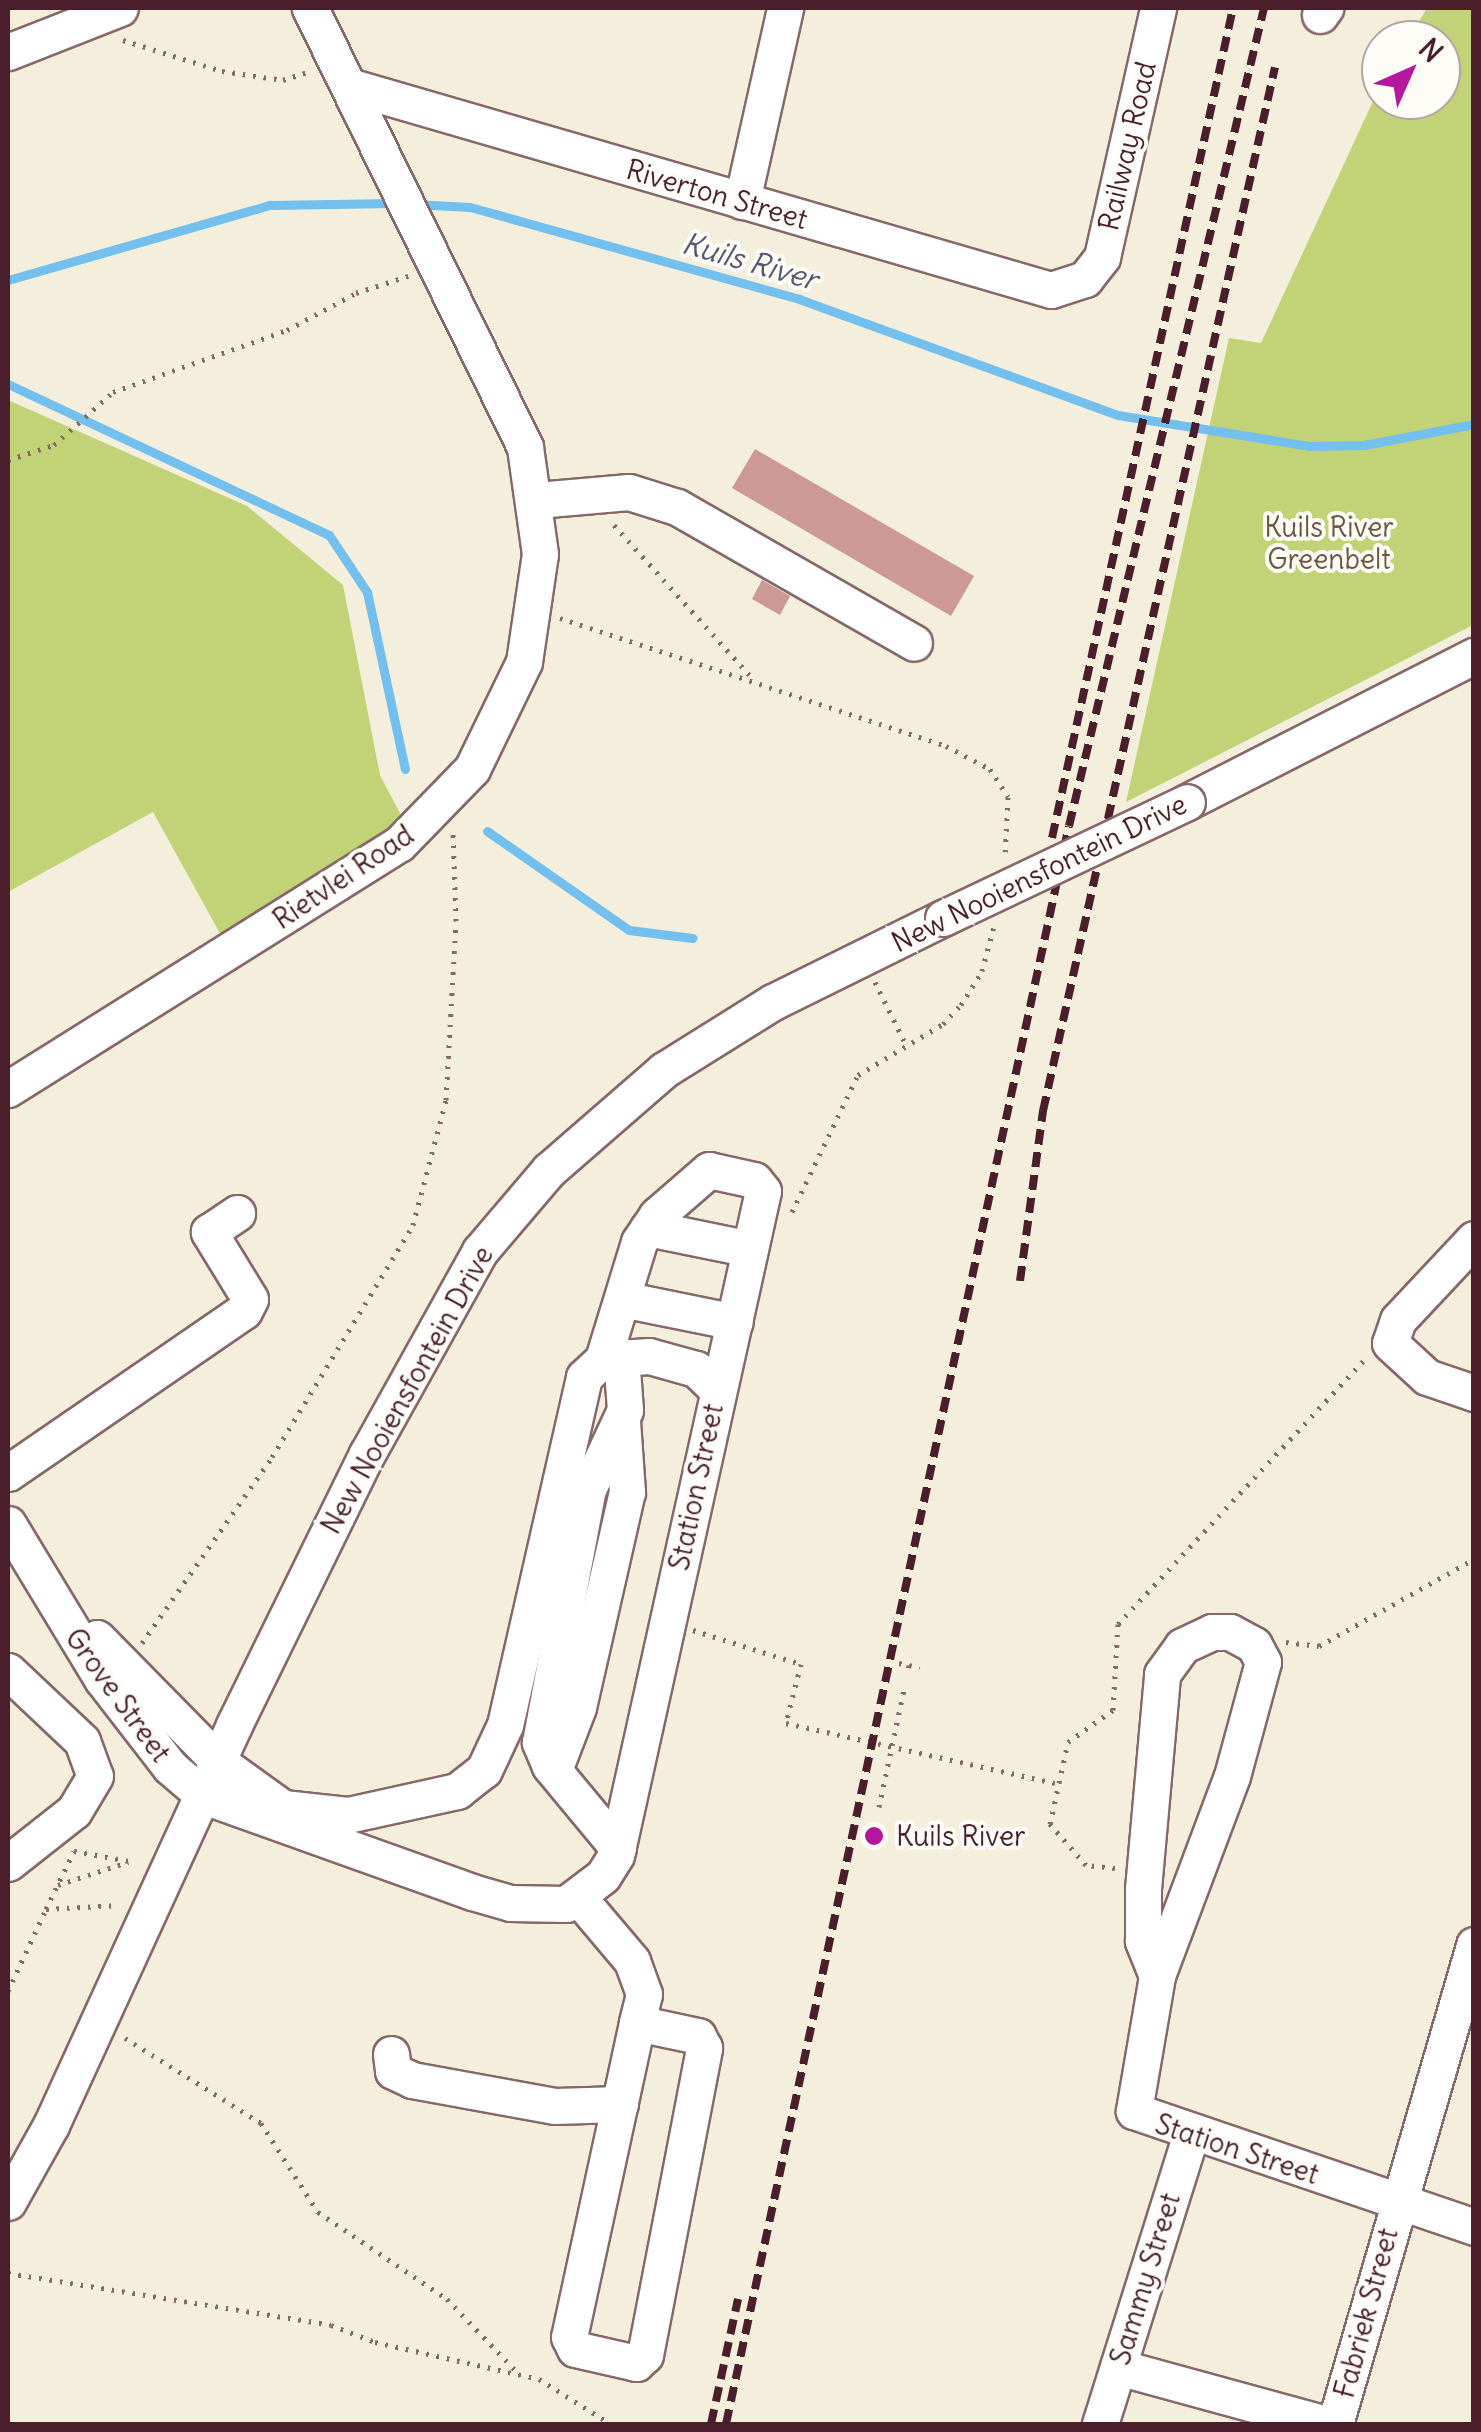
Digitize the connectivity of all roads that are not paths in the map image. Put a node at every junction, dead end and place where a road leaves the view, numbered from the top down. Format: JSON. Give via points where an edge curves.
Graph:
{"nodes":[{"id":1,"x":310,"y":8,"type":"edge"},
{"id":2,"x":785,"y":8,"type":"edge"},
{"id":3,"x":1158,"y":8,"type":"edge"},
{"id":4,"x":118,"y":22,"type":"edge"},
{"id":5,"x":8,"y":52,"type":"edge"},
{"id":6,"x":349,"y":86,"type":"junction"},
{"id":7,"x":742,"y":201,"type":"junction"},
{"id":8,"x":1085,"y":279,"type":"joint"},
{"id":9,"x":537,"y":500,"type":"junction"},
{"id":10,"x":914,"y":643,"type":"dead end"},
{"id":11,"x":1474,"y":656,"type":"edge"},
{"id":12,"x":8,"y":1089,"type":"edge"},
{"id":13,"x":237,"y":1213,"type":"dead end"},
{"id":14,"x":648,"y":1228,"type":"junction"},
{"id":15,"x":1474,"y":1239,"type":"edge"},
{"id":16,"x":750,"y":1249,"type":"junction"},
{"id":17,"x":622,"y":1299,"type":"junction"},
{"id":18,"x":734,"y":1322,"type":"junction"},
{"id":19,"x":612,"y":1357,"type":"junction"},
{"id":20,"x":716,"y":1388,"type":"junction"},
{"id":21,"x":1474,"y":1393,"type":"edge"},
{"id":22,"x":8,"y":1472,"type":"edge"},
{"id":23,"x":8,"y":1525,"type":"edge"},
{"id":24,"x":45,"y":1583,"type":"junction"},
{"id":25,"x":8,"y":1671,"type":"edge"},
{"id":26,"x":219,"y":1762,"type":"junction"},
{"id":27,"x":204,"y":1796,"type":"junction"},
{"id":28,"x":618,"y":1848,"type":"junction"},
{"id":29,"x":8,"y":1863,"type":"edge"},
{"id":30,"x":578,"y":1897,"type":"junction"},
{"id":31,"x":1474,"y":1945,"type":"edge"},
{"id":32,"x":1158,"y":1976,"type":"junction"},
{"id":33,"x":638,"y":2022,"type":"junction"},
{"id":34,"x":392,"y":2054,"type":"dead end"},
{"id":35,"x":620,"y":2104,"type":"junction"},
{"id":36,"x":1191,"y":2134,"type":"junction"},
{"id":37,"x":8,"y":2202,"type":"edge"},
{"id":38,"x":1396,"y":2202,"type":"junction"},
{"id":39,"x":1474,"y":2227,"type":"edge"},
{"id":40,"x":1118,"y":2367,"type":"junction"},
{"id":41,"x":1100,"y":2424,"type":"edge"},
{"id":42,"x":1327,"y":2424,"type":"edge"},
{"id":43,"x":1335,"y":2424,"type":"edge"}],
"edges":[{"from":1,"to":6,"type":"street","name":"Rietvlei Road"},
{"from":2,"to":7,"type":"street"},
{"from":3,"to":8,"type":"street","name":"Railway Road","via":[[1102,256]]},
{"from":4,"to":5,"type":"street"},
{"from":6,"to":7,"type":"street","name":"Riverton Street"},
{"from":6,"to":9,"type":"street","name":"Rietvlei Road","via":[[426,263],[502,388],[526,447]]},
{"from":7,"to":8,"type":"street","name":"Riverton Street","via":[[1040,289]]},
{"from":9,"to":10,"type":"street","via":[[629,492],[677,507]]},
{"from":9,"to":12,"type":"street","name":"Rietvlei Road","via":[[538,592],[524,662],[497,728],[446,800],[366,868]]},
{"from":11,"to":26,"type":"street","name":"New Nooiensfontein Drive","bridge":true,"via":[[713,1037],[592,1128],[511,1211],[455,1290],[367,1454]]},
{"from":13,"to":22,"type":"street","via":[[209,1232],[250,1300],[235,1317]]},
{"from":14,"to":16,"type":"street"},
{"from":14,"to":16,"type":"street","via":[[701,1173],[718,1170],[754,1180],[762,1191]]},
{"from":14,"to":17,"type":"street"},
{"from":15,"to":21,"type":"street","via":[[1398,1320],[1390,1343],[1427,1376]]},
{"from":16,"to":18,"type":"street"},
{"from":17,"to":18,"type":"street"},
{"from":17,"to":19,"type":"street"},
{"from":18,"to":20,"type":"street"},
{"from":19,"to":20,"type":"street","name":"Station Street","via":[[684,1365]]},
{"from":19,"to":26,"type":"street","via":[[584,1377],[505,1726],[484,1770],[458,1791],[430,1801],[324,1817],[268,1802]]},
{"from":19,"to":28,"type":"street","via":[[628,1398],[622,1420],[627,1492],[578,1708],[554,1770]]},
{"from":20,"to":28,"type":"street","name":"Station Street"},
{"from":23,"to":24,"type":"street","name":"Grove Street"},
{"from":24,"to":26,"type":"street","name":"Grove Street"},
{"from":24,"to":27,"type":"street","name":"Grove Street","via":[[72,1636],[137,1726]]},
{"from":25,"to":29,"type":"street","via":[[82,1741],[94,1776],[74,1811]]},
{"from":26,"to":27,"type":"street","name":"New Nooiensfontein Drive"},
{"from":27,"to":30,"type":"street","via":[[510,1903],[544,1906]]},
{"from":27,"to":37,"type":"street","name":"New Nooiensfontein Drive","via":[[51,2125]]},
{"from":28,"to":30,"type":"street","name":"Station Street","via":[[604,1876]]},
{"from":30,"to":33,"type":"street","via":[[636,1969],[644,1994]]},
{"from":31,"to":38,"type":"street","name":"Fabriek Street"},
{"from":32,"to":32,"type":"street","name":"Station Street","via":[[1143,1941],[1143,1889],[1162,1674],[1182,1646],[1230,1632],[1254,1645],[1264,1662],[1232,1776]]},
{"from":32,"to":36,"type":"street","name":"Station Street","via":[[1132,2101],[1144,2118]]},
{"from":33,"to":35,"type":"street"},
{"from":33,"to":35,"type":"street","via":[[698,2036],[704,2048],[645,2355],[636,2363],[575,2349],[569,2337]]},
{"from":34,"to":35,"type":"street","via":[[393,2071],[412,2080],[555,2106]]},
{"from":36,"to":38,"type":"street","name":"Station Street"},
{"from":36,"to":40,"type":"street","name":"Sammy Street"},
{"from":38,"to":39,"type":"street","name":"Station Street"},
{"from":38,"to":43,"type":"street","name":"Fabriek Street"},
{"from":40,"to":41,"type":"street","name":"Sammy Street"},
{"from":40,"to":42,"type":"street"}]}
